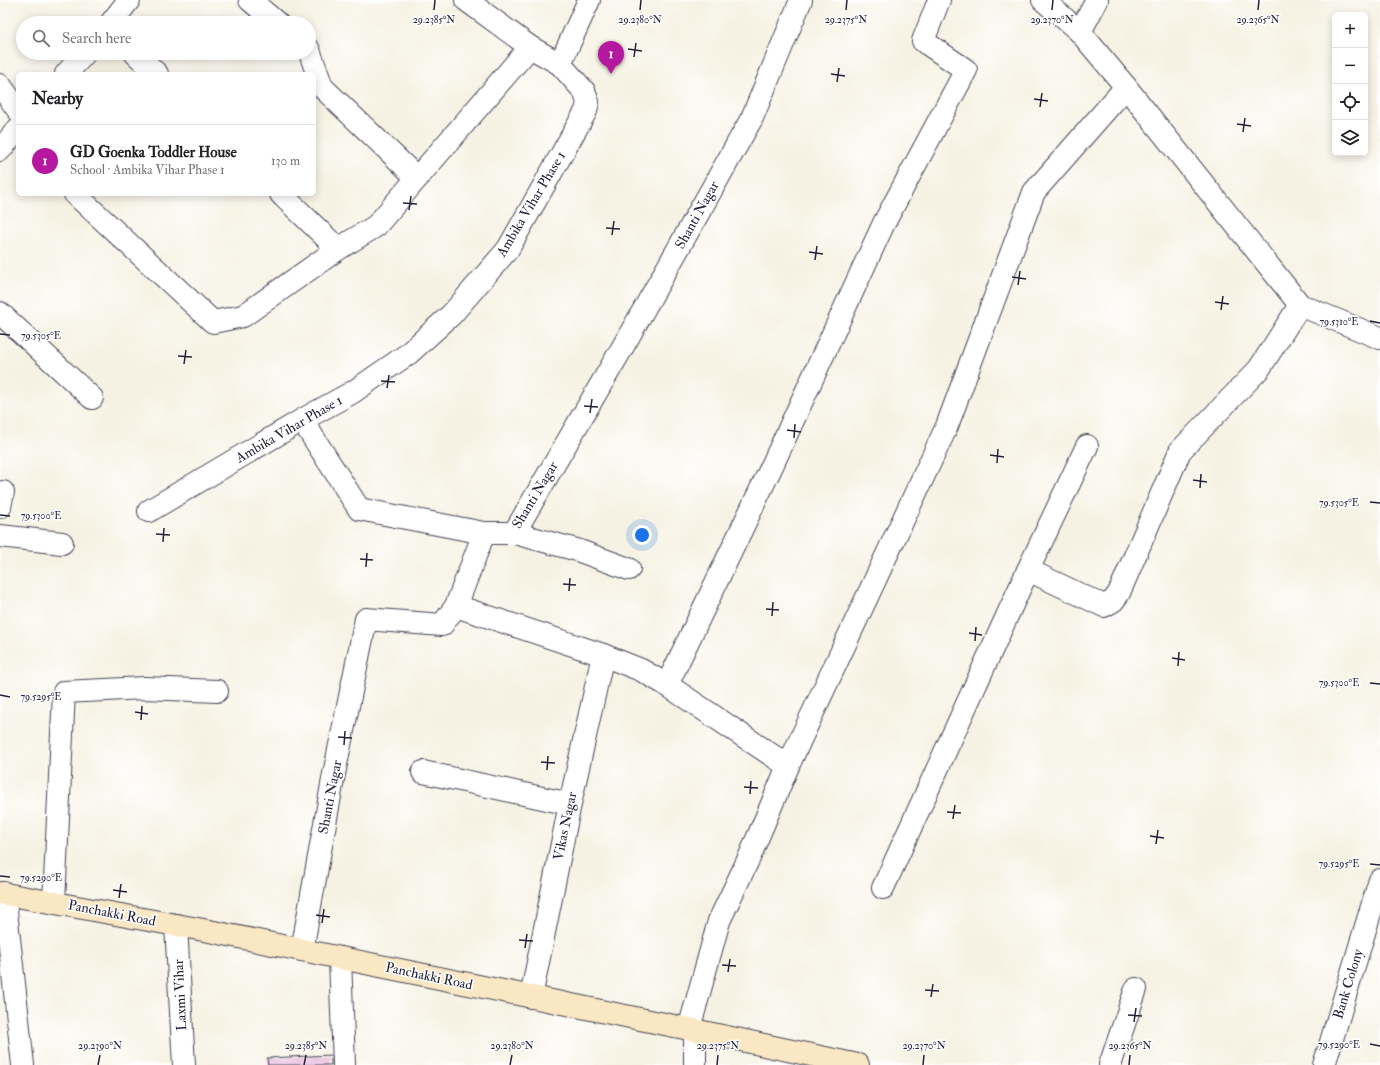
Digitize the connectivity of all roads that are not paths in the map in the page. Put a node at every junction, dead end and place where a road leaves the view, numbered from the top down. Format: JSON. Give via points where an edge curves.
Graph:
{"nodes":[{"id":1,"x":250,"y":0,"type":"edge"},
{"id":2,"x":466,"y":0,"type":"edge"},
{"id":3,"x":589,"y":0,"type":"edge"},
{"id":4,"x":801,"y":0,"type":"edge"},
{"id":5,"x":939,"y":0,"type":"edge"},
{"id":6,"x":1042,"y":0,"type":"edge"},
{"id":7,"x":1097,"y":0,"type":"edge"},
{"id":8,"x":126,"y":2,"type":"edge"},
{"id":9,"x":116,"y":16,"type":"edge"},
{"id":10,"x":269,"y":16,"type":"edge"},
{"id":11,"x":1080,"y":32,"type":"junction"},
{"id":12,"x":530,"y":47,"type":"junction"},
{"id":13,"x":78,"y":60,"type":"edge"},
{"id":14,"x":142,"y":60,"type":"edge"},
{"id":15,"x":313,"y":60,"type":"edge"},
{"id":16,"x":560,"y":64,"type":"junction"},
{"id":17,"x":68,"y":72,"type":"edge"},
{"id":18,"x":155,"y":72,"type":"edge"},
{"id":19,"x":0,"y":85,"type":"edge"},
{"id":20,"x":1126,"y":87,"type":"junction"},
{"id":21,"x":16,"y":107,"type":"edge"},
{"id":22,"x":417,"y":178,"type":"junction"},
{"id":23,"x":77,"y":196,"type":"edge"},
{"id":24,"x":283,"y":196,"type":"edge"},
{"id":25,"x":338,"y":250,"type":"junction"},
{"id":26,"x":1300,"y":305,"type":"junction"},
{"id":27,"x":0,"y":313,"type":"edge"},
{"id":28,"x":1380,"y":338,"type":"edge"},
{"id":29,"x":92,"y":398,"type":"dead end"},
{"id":30,"x":302,"y":420,"type":"junction"},
{"id":31,"x":1087,"y":446,"type":"dead end"},
{"id":32,"x":149,"y":511,"type":"dead end"},
{"id":33,"x":484,"y":533,"type":"junction"},
{"id":34,"x":514,"y":533,"type":"junction"},
{"id":35,"x":0,"y":536,"type":"edge"},
{"id":36,"x":62,"y":543,"type":"dead end"},
{"id":37,"x":629,"y":569,"type":"dead end"},
{"id":38,"x":1028,"y":570,"type":"junction"},
{"id":39,"x":456,"y":606,"type":"junction"},
{"id":40,"x":603,"y":655,"type":"junction"},
{"id":41,"x":667,"y":685,"type":"junction"},
{"id":42,"x":217,"y":691,"type":"dead end"},
{"id":43,"x":788,"y":766,"type":"junction"},
{"id":44,"x":423,"y":772,"type":"dead end"},
{"id":45,"x":570,"y":804,"type":"junction"},
{"id":46,"x":1380,"y":880,"type":"edge"},
{"id":47,"x":883,"y":888,"type":"dead end"},
{"id":48,"x":2,"y":893,"type":"edge"},
{"id":49,"x":54,"y":902,"type":"junction"},
{"id":50,"x":176,"y":925,"type":"junction"},
{"id":51,"x":302,"y":950,"type":"junction"},
{"id":52,"x":340,"y":958,"type":"junction"},
{"id":53,"x":1136,"y":989,"type":"dead end"},
{"id":54,"x":531,"y":997,"type":"junction"},
{"id":55,"x":692,"y":1030,"type":"junction"},
{"id":56,"x":23,"y":1065,"type":"edge"},
{"id":57,"x":184,"y":1065,"type":"edge"},
{"id":58,"x":344,"y":1065,"type":"edge"},
{"id":59,"x":695,"y":1065,"type":"edge"},
{"id":60,"x":858,"y":1065,"type":"edge"},
{"id":61,"x":1110,"y":1065,"type":"edge"},
{"id":62,"x":1324,"y":1065,"type":"edge"}],
"edges":[{"from":1,"to":10,"type":"street"},
{"from":2,"to":12,"type":"street","name":"Ambika Vihar Phase 1"},
{"from":3,"to":16,"type":"street"},
{"from":4,"to":34,"type":"street","name":"Shanti Nagar","via":[[752,118]]},
{"from":5,"to":41,"type":"street","via":[[923,41],[966,70],[884,223]]},
{"from":6,"to":11,"type":"street"},
{"from":7,"to":11,"type":"street"},
{"from":8,"to":9,"type":"street"},
{"from":11,"to":20,"type":"street"},
{"from":12,"to":16,"type":"street","name":"Ambika Vihar Phase 1"},
{"from":12,"to":22,"type":"street"},
{"from":13,"to":17,"type":"street"},
{"from":14,"to":18,"type":"street"},
{"from":15,"to":22,"type":"street","via":[[322,87]]},
{"from":16,"to":30,"type":"street","name":"Ambika Vihar Phase 1","via":[[584,91],[588,102],[586,111],[508,249],[452,314],[408,354],[353,392]]},
{"from":19,"to":21,"type":"street"},
{"from":20,"to":26,"type":"street"},
{"from":20,"to":43,"type":"street","via":[[1034,192],[947,426]]},
{"from":22,"to":25,"type":"street","via":[[376,226]]},
{"from":23,"to":25,"type":"street","via":[[213,322],[243,316]]},
{"from":24,"to":25,"type":"street"},
{"from":26,"to":28,"type":"street"},
{"from":26,"to":38,"type":"street","via":[[1259,370],[1180,451],[1119,593],[1113,601],[1104,606]]},
{"from":27,"to":29,"type":"street"},
{"from":30,"to":32,"type":"street","name":"Ambika Vihar Phase 1"},
{"from":30,"to":33,"type":"street","via":[[359,510]]},
{"from":31,"to":38,"type":"street"},
{"from":33,"to":34,"type":"street","name":"Shanti Nagar"},
{"from":33,"to":39,"type":"street","name":"Shanti Nagar"},
{"from":34,"to":37,"type":"street","via":[[577,550]]},
{"from":35,"to":36,"type":"street"},
{"from":38,"to":47,"type":"street"},
{"from":39,"to":40,"type":"street"},
{"from":39,"to":51,"type":"street","name":"Shanti Nagar","via":[[442,625],[366,619]]},
{"from":40,"to":41,"type":"street","via":[[641,670]]},
{"from":40,"to":45,"type":"street","name":"Vikas Nagar"},
{"from":41,"to":43,"type":"street"},
{"from":42,"to":49,"type":"street","via":[[145,688],[64,692]]},
{"from":43,"to":55,"type":"street","via":[[719,921]]},
{"from":44,"to":45,"type":"street"},
{"from":45,"to":54,"type":"street","name":"Vikas Nagar"},
{"from":46,"to":62,"type":"street","name":"Bank Colony"},
{"from":48,"to":49,"type":"main road","name":"Panchakki Road"},
{"from":48,"to":56,"type":"street"},
{"from":49,"to":50,"type":"main road","name":"Panchakki Road"},
{"from":50,"to":51,"type":"main road","name":"Panchakki Road"},
{"from":50,"to":57,"type":"street","name":"Laxmi Vihar"},
{"from":51,"to":52,"type":"main road","name":"Panchakki Road"},
{"from":52,"to":54,"type":"main road","name":"Panchakki Road"},
{"from":52,"to":58,"type":"street"},
{"from":53,"to":61,"type":"street"},
{"from":54,"to":55,"type":"main road","name":"Panchakki Road"},
{"from":55,"to":59,"type":"street"},
{"from":55,"to":60,"type":"main road","name":"Panchakki Road"}]}
